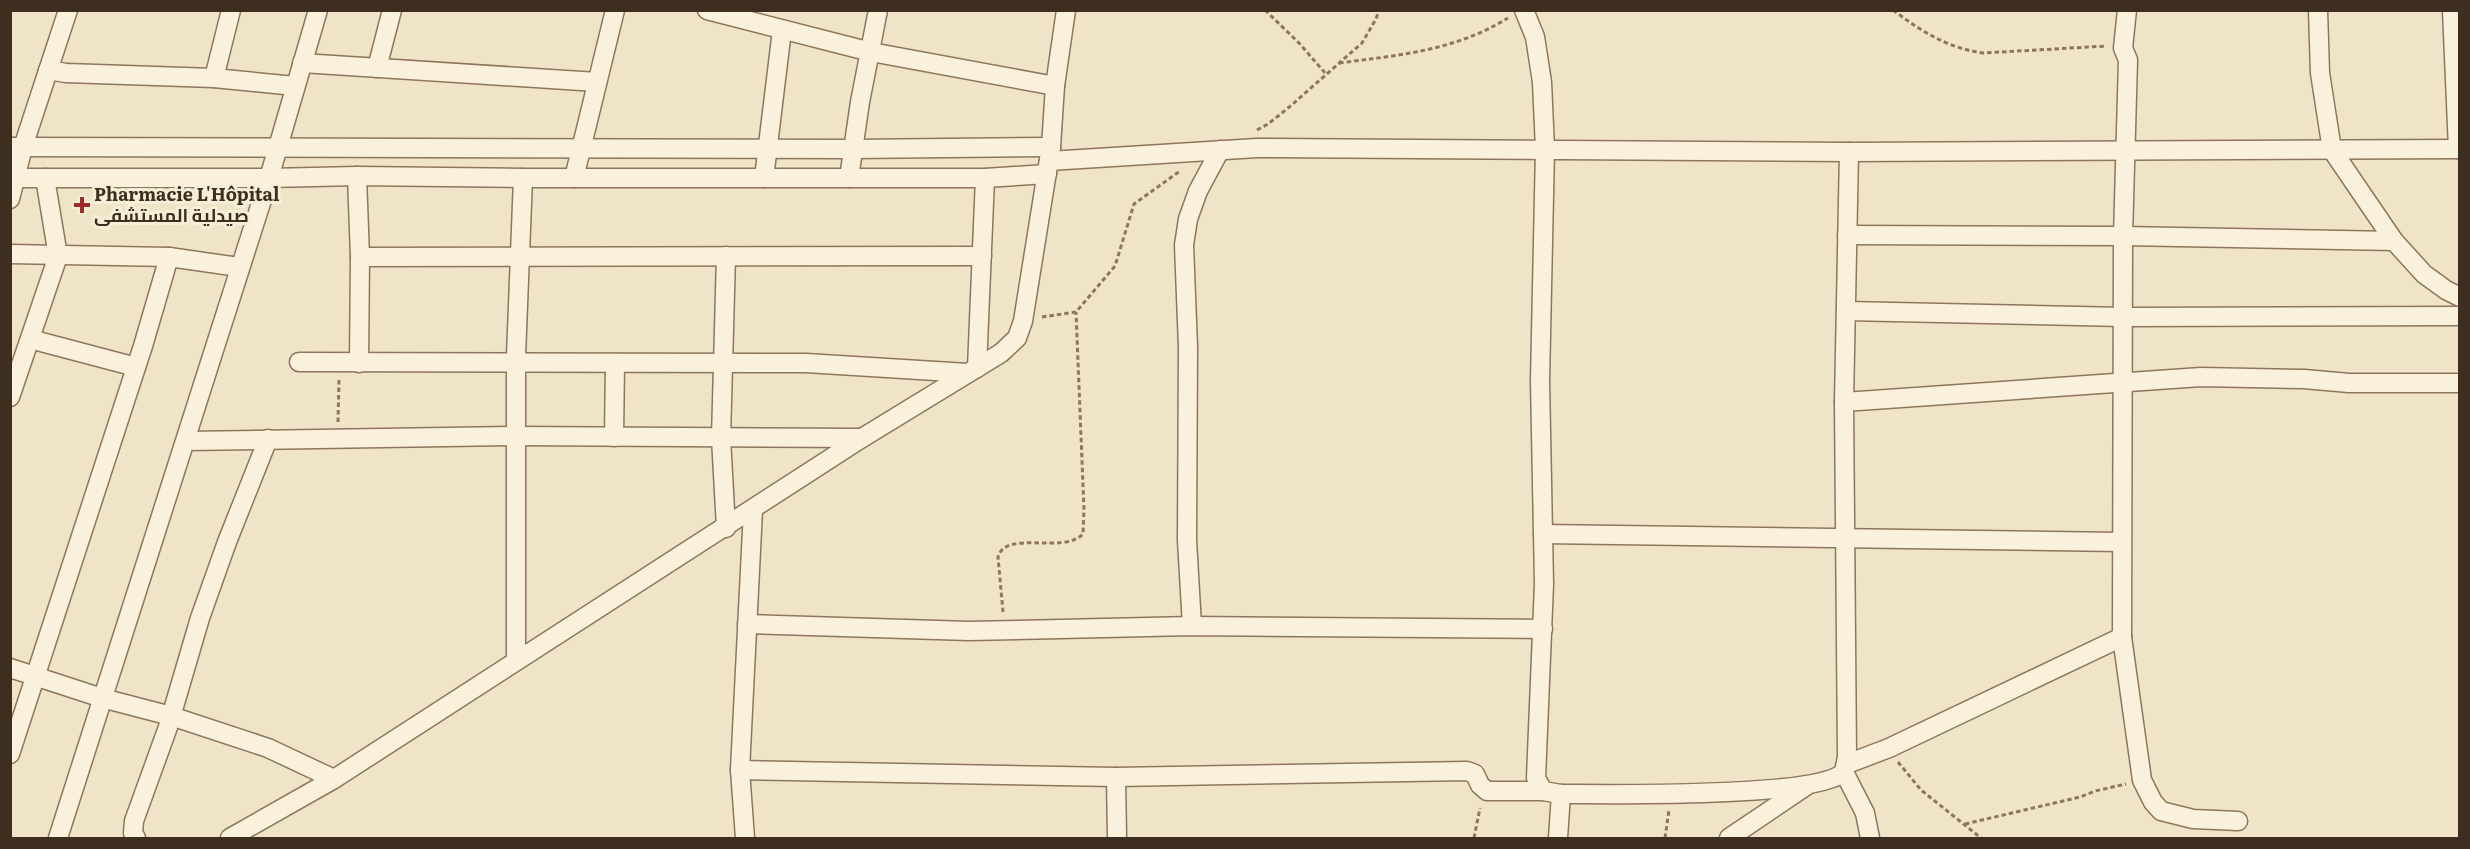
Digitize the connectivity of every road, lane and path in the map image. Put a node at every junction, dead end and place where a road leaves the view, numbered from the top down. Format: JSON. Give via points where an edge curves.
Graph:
{"nodes":[{"id":1,"x":68,"y":10,"type":"edge"},
{"id":2,"x":231,"y":10,"type":"edge"},
{"id":3,"x":318,"y":10,"type":"edge"},
{"id":4,"x":392,"y":10,"type":"edge"},
{"id":5,"x":615,"y":10,"type":"edge"},
{"id":6,"x":707,"y":10,"type":"edge"},
{"id":7,"x":878,"y":10,"type":"edge"},
{"id":8,"x":1066,"y":10,"type":"edge"},
{"id":9,"x":1265,"y":10,"type":"edge"},
{"id":10,"x":1378,"y":10,"type":"edge"},
{"id":11,"x":1893,"y":10,"type":"edge"},
{"id":12,"x":2127,"y":10,"type":"edge"},
{"id":13,"x":2318,"y":10,"type":"edge"},
{"id":14,"x":2452,"y":10,"type":"edge"},
{"id":15,"x":1517,"y":13,"type":"edge"},
{"id":16,"x":782,"y":30,"type":"junction"},
{"id":17,"x":2123,"y":48,"type":"junction"},
{"id":18,"x":871,"y":52,"type":"junction"},
{"id":19,"x":302,"y":63,"type":"junction"},
{"id":20,"x":1340,"y":63,"type":"junction"},
{"id":21,"x":377,"y":68,"type":"junction"},
{"id":22,"x":48,"y":69,"type":"junction"},
{"id":23,"x":1326,"y":74,"type":"junction"},
{"id":24,"x":214,"y":78,"type":"junction"},
{"id":25,"x":597,"y":82,"type":"junction"},
{"id":26,"x":295,"y":86,"type":"junction"},
{"id":27,"x":1055,"y":86,"type":"junction"},
{"id":28,"x":1248,"y":134,"type":"dead end"},
{"id":29,"x":17,"y":147,"type":"edge"},
{"id":30,"x":276,"y":148,"type":"junction"},
{"id":31,"x":581,"y":149,"type":"junction"},
{"id":32,"x":767,"y":149,"type":"junction"},
{"id":33,"x":853,"y":149,"type":"junction"},
{"id":34,"x":1545,"y":149,"type":"junction"},
{"id":35,"x":2459,"y":149,"type":"edge"},
{"id":36,"x":1220,"y":150,"type":"junction"},
{"id":37,"x":2332,"y":150,"type":"junction"},
{"id":38,"x":2126,"y":151,"type":"junction"},
{"id":39,"x":1849,"y":152,"type":"junction"},
{"id":40,"x":1049,"y":161,"type":"junction"},
{"id":41,"x":1184,"y":169,"type":"dead end"},
{"id":42,"x":357,"y":176,"type":"junction"},
{"id":43,"x":14,"y":178,"type":"edge"},
{"id":44,"x":45,"y":178,"type":"junction"},
{"id":45,"x":269,"y":178,"type":"junction"},
{"id":46,"x":523,"y":178,"type":"junction"},
{"id":47,"x":574,"y":178,"type":"junction"},
{"id":48,"x":764,"y":178,"type":"junction"},
{"id":49,"x":849,"y":178,"type":"junction"},
{"id":50,"x":985,"y":178,"type":"junction"},
{"id":51,"x":10,"y":199,"type":"edge"},
{"id":52,"x":1847,"y":235,"type":"junction"},
{"id":53,"x":2123,"y":236,"type":"junction"},
{"id":54,"x":2394,"y":241,"type":"junction"},
{"id":55,"x":10,"y":254,"type":"edge"},
{"id":56,"x":58,"y":256,"type":"junction"},
{"id":57,"x":520,"y":256,"type":"junction"},
{"id":58,"x":726,"y":256,"type":"junction"},
{"id":59,"x":982,"y":256,"type":"junction"},
{"id":60,"x":169,"y":257,"type":"junction"},
{"id":61,"x":360,"y":257,"type":"junction"},
{"id":62,"x":239,"y":267,"type":"junction"},
{"id":63,"x":2460,"y":297,"type":"edge"},
{"id":64,"x":1846,"y":311,"type":"junction"},
{"id":65,"x":1076,"y":312,"type":"junction"},
{"id":66,"x":2124,"y":316,"type":"junction"},
{"id":67,"x":2460,"y":316,"type":"edge"},
{"id":68,"x":1023,"y":321,"type":"junction"},
{"id":69,"x":30,"y":339,"type":"junction"},
{"id":70,"x":299,"y":362,"type":"dead end"},
{"id":71,"x":723,"y":362,"type":"junction"},
{"id":72,"x":339,"y":363,"type":"junction"},
{"id":73,"x":359,"y":363,"type":"junction"},
{"id":74,"x":516,"y":363,"type":"junction"},
{"id":75,"x":615,"y":363,"type":"junction"},
{"id":76,"x":136,"y":367,"type":"junction"},
{"id":77,"x":973,"y":370,"type":"junction"},
{"id":78,"x":2124,"y":383,"type":"junction"},
{"id":79,"x":2460,"y":383,"type":"edge"},
{"id":80,"x":10,"y":397,"type":"edge"},
{"id":81,"x":1844,"y":402,"type":"junction"},
{"id":82,"x":515,"y":436,"type":"junction"},
{"id":83,"x":614,"y":437,"type":"junction"},
{"id":84,"x":337,"y":438,"type":"junction"},
{"id":85,"x":721,"y":438,"type":"junction"},
{"id":86,"x":862,"y":438,"type":"junction"},
{"id":87,"x":268,"y":439,"type":"junction"},
{"id":88,"x":186,"y":441,"type":"junction"},
{"id":89,"x":753,"y":510,"type":"junction"},
{"id":90,"x":726,"y":528,"type":"junction"},
{"id":91,"x":1543,"y":534,"type":"junction"},
{"id":92,"x":1844,"y":539,"type":"junction"},
{"id":93,"x":2121,"y":542,"type":"junction"},
{"id":94,"x":747,"y":624,"type":"junction"},
{"id":95,"x":1192,"y":626,"type":"junction"},
{"id":96,"x":1543,"y":628,"type":"junction"},
{"id":97,"x":1005,"y":629,"type":"junction"},
{"id":98,"x":2122,"y":637,"type":"junction"},
{"id":99,"x":516,"y":661,"type":"junction"},
{"id":100,"x":10,"y":668,"type":"edge"},
{"id":101,"x":36,"y":676,"type":"junction"},
{"id":102,"x":102,"y":698,"type":"junction"},
{"id":103,"x":171,"y":716,"type":"junction"},
{"id":104,"x":1889,"y":748,"type":"junction"},
{"id":105,"x":10,"y":754,"type":"edge"},
{"id":106,"x":1846,"y":768,"type":"junction"},
{"id":107,"x":740,"y":770,"type":"junction"},
{"id":108,"x":1116,"y":777,"type":"junction"},
{"id":109,"x":334,"y":779,"type":"junction"},
{"id":110,"x":2142,"y":780,"type":"junction"},
{"id":111,"x":1808,"y":785,"type":"junction"},
{"id":112,"x":1483,"y":789,"type":"junction"},
{"id":113,"x":1552,"y":793,"type":"junction"},
{"id":114,"x":1670,"y":794,"type":"junction"},
{"id":115,"x":2238,"y":821,"type":"dead end"},
{"id":116,"x":1965,"y":824,"type":"junction"},
{"id":117,"x":58,"y":838,"type":"edge"},
{"id":118,"x":136,"y":838,"type":"edge"},
{"id":119,"x":230,"y":838,"type":"edge"},
{"id":120,"x":745,"y":838,"type":"edge"},
{"id":121,"x":1117,"y":838,"type":"edge"},
{"id":122,"x":1474,"y":838,"type":"edge"},
{"id":123,"x":1558,"y":838,"type":"edge"},
{"id":124,"x":1665,"y":838,"type":"edge"},
{"id":125,"x":1729,"y":838,"type":"edge"},
{"id":126,"x":1870,"y":838,"type":"edge"},
{"id":127,"x":1981,"y":838,"type":"edge"}],
"edges":[{"from":1,"to":22,"type":"street"},
{"from":2,"to":24,"type":"street"},
{"from":3,"to":19,"type":"street"},
{"from":4,"to":21,"type":"street"},
{"from":5,"to":25,"type":"street"},
{"from":6,"to":16,"type":"street"},
{"from":7,"to":18,"type":"street"},
{"from":8,"to":27,"type":"street"},
{"from":9,"to":23,"type":"path"},
{"from":10,"to":20,"type":"path","via":[[1362,43]]},
{"from":11,"to":17,"type":"path","via":[[1929,35],[1968,51],[2097,45]]},
{"from":12,"to":17,"type":"street"},
{"from":13,"to":37,"type":"street","via":[[2320,73]]},
{"from":14,"to":35,"type":"street"},
{"from":15,"to":20,"type":"path","via":[[1486,31],[1445,47]]},
{"from":15,"to":34,"type":"street","via":[[1534,37],[1542,82]]},
{"from":16,"to":18,"type":"street"},
{"from":16,"to":32,"type":"street"},
{"from":17,"to":38,"type":"street","via":[[2127,60]]},
{"from":18,"to":27,"type":"street"},
{"from":18,"to":33,"type":"street"},
{"from":19,"to":21,"type":"street"},
{"from":19,"to":26,"type":"street"},
{"from":20,"to":23,"type":"path"},
{"from":21,"to":25,"type":"street"},
{"from":22,"to":24,"type":"street","via":[[66,74]]},
{"from":22,"to":29,"type":"street"},
{"from":23,"to":28,"type":"path","via":[[1268,124]]},
{"from":24,"to":26,"type":"street"},
{"from":25,"to":31,"type":"street"},
{"from":26,"to":30,"type":"street"},
{"from":27,"to":40,"type":"street"},
{"from":29,"to":30,"type":"street"},
{"from":29,"to":43,"type":"street"},
{"from":30,"to":31,"type":"street"},
{"from":30,"to":45,"type":"street"},
{"from":31,"to":32,"type":"street"},
{"from":31,"to":47,"type":"street"},
{"from":32,"to":33,"type":"street"},
{"from":32,"to":48,"type":"street"},
{"from":33,"to":40,"type":"street"},
{"from":33,"to":49,"type":"street"},
{"from":34,"to":36,"type":"street"},
{"from":34,"to":39,"type":"street"},
{"from":34,"to":91,"type":"street","via":[[1540,381]]},
{"from":35,"to":37,"type":"street"},
{"from":36,"to":40,"type":"street"},
{"from":36,"to":95,"type":"street","via":[[1198,191],[1184,245],[1187,540]]},
{"from":37,"to":38,"type":"street"},
{"from":37,"to":54,"type":"street"},
{"from":38,"to":39,"type":"street"},
{"from":38,"to":53,"type":"street"},
{"from":39,"to":52,"type":"street"},
{"from":40,"to":50,"type":"street"},
{"from":40,"to":68,"type":"street"},
{"from":41,"to":65,"type":"path","via":[[1134,204],[1115,266]]},
{"from":42,"to":45,"type":"street"},
{"from":42,"to":46,"type":"street"},
{"from":42,"to":61,"type":"street"},
{"from":43,"to":44,"type":"street"},
{"from":43,"to":51,"type":"street"},
{"from":44,"to":45,"type":"street"},
{"from":44,"to":56,"type":"street"},
{"from":45,"to":62,"type":"street"},
{"from":46,"to":47,"type":"street"},
{"from":46,"to":57,"type":"street"},
{"from":47,"to":48,"type":"street"},
{"from":48,"to":49,"type":"street"},
{"from":49,"to":50,"type":"street"},
{"from":50,"to":59,"type":"street"},
{"from":52,"to":53,"type":"street"},
{"from":52,"to":64,"type":"street"},
{"from":53,"to":54,"type":"street"},
{"from":53,"to":66,"type":"street"},
{"from":54,"to":63,"type":"street","via":[[2424,273]]},
{"from":55,"to":56,"type":"street"},
{"from":56,"to":60,"type":"street"},
{"from":56,"to":69,"type":"street"},
{"from":57,"to":58,"type":"street"},
{"from":57,"to":61,"type":"street"},
{"from":57,"to":74,"type":"street"},
{"from":58,"to":59,"type":"street"},
{"from":58,"to":71,"type":"street"},
{"from":59,"to":77,"type":"street"},
{"from":60,"to":62,"type":"street"},
{"from":60,"to":76,"type":"street"},
{"from":61,"to":73,"type":"street"},
{"from":62,"to":88,"type":"street"},
{"from":64,"to":66,"type":"street"},
{"from":64,"to":81,"type":"street"},
{"from":65,"to":68,"type":"path"},
{"from":65,"to":97,"type":"path","via":[[1083,534],[1071,543],[1009,544],[1000,550]]},
{"from":66,"to":67,"type":"street"},
{"from":66,"to":78,"type":"street"},
{"from":68,"to":77,"type":"street","via":[[1017,338]]},
{"from":69,"to":76,"type":"street"},
{"from":69,"to":80,"type":"street"},
{"from":70,"to":72,"type":"street"},
{"from":71,"to":75,"type":"street"},
{"from":71,"to":77,"type":"street"},
{"from":71,"to":85,"type":"street"},
{"from":72,"to":73,"type":"street"},
{"from":72,"to":84,"type":"path"},
{"from":73,"to":74,"type":"street"},
{"from":74,"to":75,"type":"street"},
{"from":74,"to":82,"type":"street"},
{"from":75,"to":83,"type":"street"},
{"from":76,"to":101,"type":"street"},
{"from":77,"to":86,"type":"street"},
{"from":78,"to":79,"type":"street","via":[[2201,377]]},
{"from":78,"to":81,"type":"street"},
{"from":78,"to":93,"type":"street"},
{"from":81,"to":92,"type":"street"},
{"from":82,"to":83,"type":"street"},
{"from":82,"to":84,"type":"street"},
{"from":82,"to":99,"type":"street"},
{"from":83,"to":85,"type":"street"},
{"from":84,"to":87,"type":"street"},
{"from":85,"to":86,"type":"street"},
{"from":85,"to":90,"type":"street"},
{"from":86,"to":89,"type":"street"},
{"from":87,"to":88,"type":"street"},
{"from":87,"to":103,"type":"street","via":[[200,618]]},
{"from":88,"to":102,"type":"street"},
{"from":89,"to":90,"type":"street"},
{"from":89,"to":94,"type":"street"},
{"from":90,"to":99,"type":"street"},
{"from":91,"to":92,"type":"street"},
{"from":91,"to":96,"type":"street"},
{"from":92,"to":93,"type":"street"},
{"from":92,"to":106,"type":"street"},
{"from":93,"to":98,"type":"street"},
{"from":94,"to":97,"type":"street"},
{"from":94,"to":107,"type":"street"},
{"from":95,"to":96,"type":"street"},
{"from":95,"to":97,"type":"street"},
{"from":96,"to":113,"type":"street","via":[[1536,778]]},
{"from":98,"to":104,"type":"street"},
{"from":98,"to":110,"type":"street"},
{"from":99,"to":109,"type":"street"},
{"from":100,"to":101,"type":"street"},
{"from":101,"to":102,"type":"street"},
{"from":101,"to":105,"type":"street"},
{"from":102,"to":103,"type":"street"},
{"from":102,"to":117,"type":"street"},
{"from":103,"to":109,"type":"street","via":[[268,748]]},
{"from":103,"to":118,"type":"street","via":[[134,821]]},
{"from":104,"to":106,"type":"street"},
{"from":104,"to":116,"type":"path","via":[[1922,790]]},
{"from":106,"to":111,"type":"street","via":[[1828,781]]},
{"from":106,"to":126,"type":"street","via":[[1865,813]]},
{"from":107,"to":108,"type":"street"},
{"from":107,"to":120,"type":"street"},
{"from":108,"to":112,"type":"street","via":[[1467,771],[1475,774]]},
{"from":108,"to":121,"type":"street"},
{"from":109,"to":119,"type":"street"},
{"from":110,"to":115,"type":"street","via":[[2161,811],[2193,819]]},
{"from":110,"to":116,"type":"path"},
{"from":111,"to":114,"type":"street"},
{"from":111,"to":125,"type":"street"},
{"from":112,"to":113,"type":"street"},
{"from":112,"to":122,"type":"path"},
{"from":113,"to":114,"type":"street"},
{"from":113,"to":123,"type":"street"},
{"from":114,"to":124,"type":"path"},
{"from":116,"to":127,"type":"path"}]}
